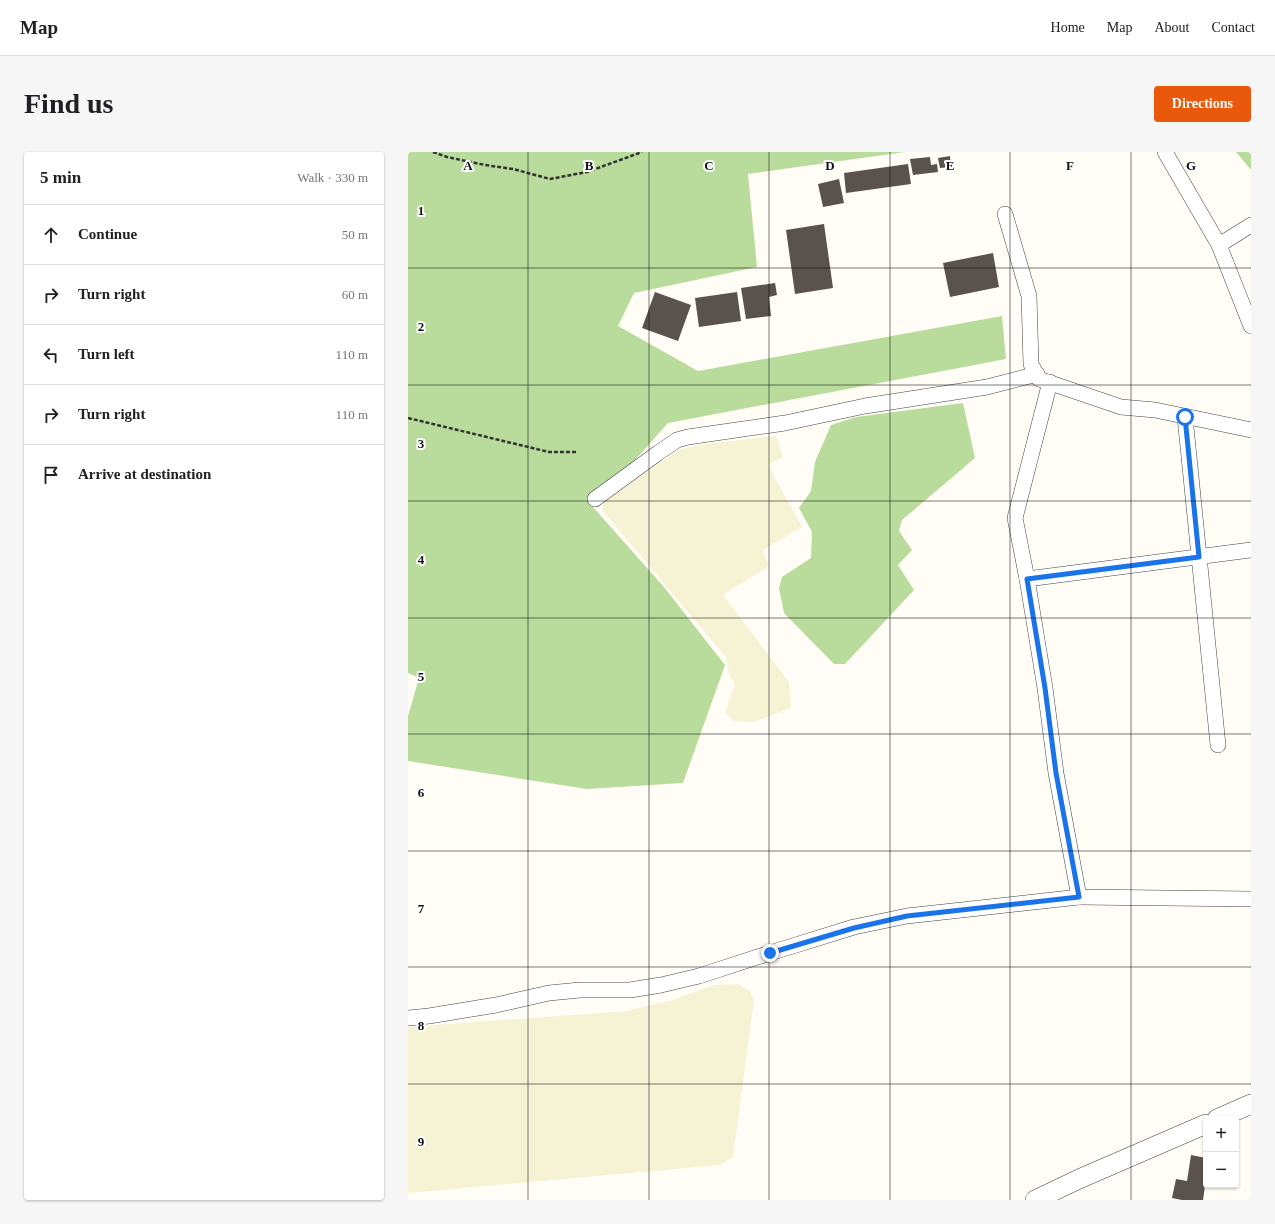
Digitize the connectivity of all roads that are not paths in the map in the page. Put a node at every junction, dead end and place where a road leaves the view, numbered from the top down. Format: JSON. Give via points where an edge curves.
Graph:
{"nodes":[{"id":1,"x":1164,"y":152,"type":"edge"},
{"id":2,"x":1005,"y":214,"type":"dead end"},
{"id":3,"x":1251,"y":225,"type":"edge"},
{"id":4,"x":1219,"y":245,"type":"junction"},
{"id":5,"x":1251,"y":326,"type":"edge"},
{"id":6,"x":1037,"y":374,"type":"junction"},
{"id":7,"x":1050,"y":382,"type":"junction"},
{"id":8,"x":1185,"y":417,"type":"junction"},
{"id":9,"x":1251,"y":430,"type":"edge"},
{"id":10,"x":595,"y":499,"type":"dead end"},
{"id":11,"x":1251,"y":550,"type":"edge"},
{"id":12,"x":1199,"y":557,"type":"junction"},
{"id":13,"x":1027,"y":579,"type":"junction"},
{"id":14,"x":1218,"y":745,"type":"dead end"},
{"id":15,"x":1079,"y":897,"type":"junction"},
{"id":16,"x":1251,"y":899,"type":"edge"},
{"id":17,"x":408,"y":1018,"type":"edge"},
{"id":18,"x":1251,"y":1104,"type":"edge"},
{"id":19,"x":1224,"y":1116,"type":"edge"},
{"id":20,"x":1203,"y":1125,"type":"edge"},
{"id":21,"x":1035,"y":1200,"type":"edge"}],
"edges":[{"from":1,"to":4,"type":"street"},
{"from":2,"to":6,"type":"street","via":[[1029,296],[1030,364]]},
{"from":3,"to":4,"type":"street"},
{"from":4,"to":5,"type":"street"},
{"from":6,"to":7,"type":"street","via":[[1039,379]]},
{"from":6,"to":10,"type":"street","via":[[987,387],[865,406],[785,423],[688,436],[677,440]]},
{"from":7,"to":8,"type":"street","via":[[1121,408],[1155,410]]},
{"from":7,"to":13,"type":"street","via":[[1016,518]]},
{"from":8,"to":9,"type":"street"},
{"from":8,"to":12,"type":"street"},
{"from":11,"to":12,"type":"street"},
{"from":12,"to":13,"type":"street"},
{"from":12,"to":14,"type":"street"},
{"from":13,"to":15,"type":"street","via":[[1056,773]]},
{"from":15,"to":16,"type":"street"},
{"from":15,"to":17,"type":"street","via":[[892,919],[854,928],[700,976],[661,985],[630,990],[549,993],[496,1005]]},
{"from":18,"to":19,"type":"street"},
{"from":20,"to":21,"type":"street","via":[[1079,1178]]}]}
